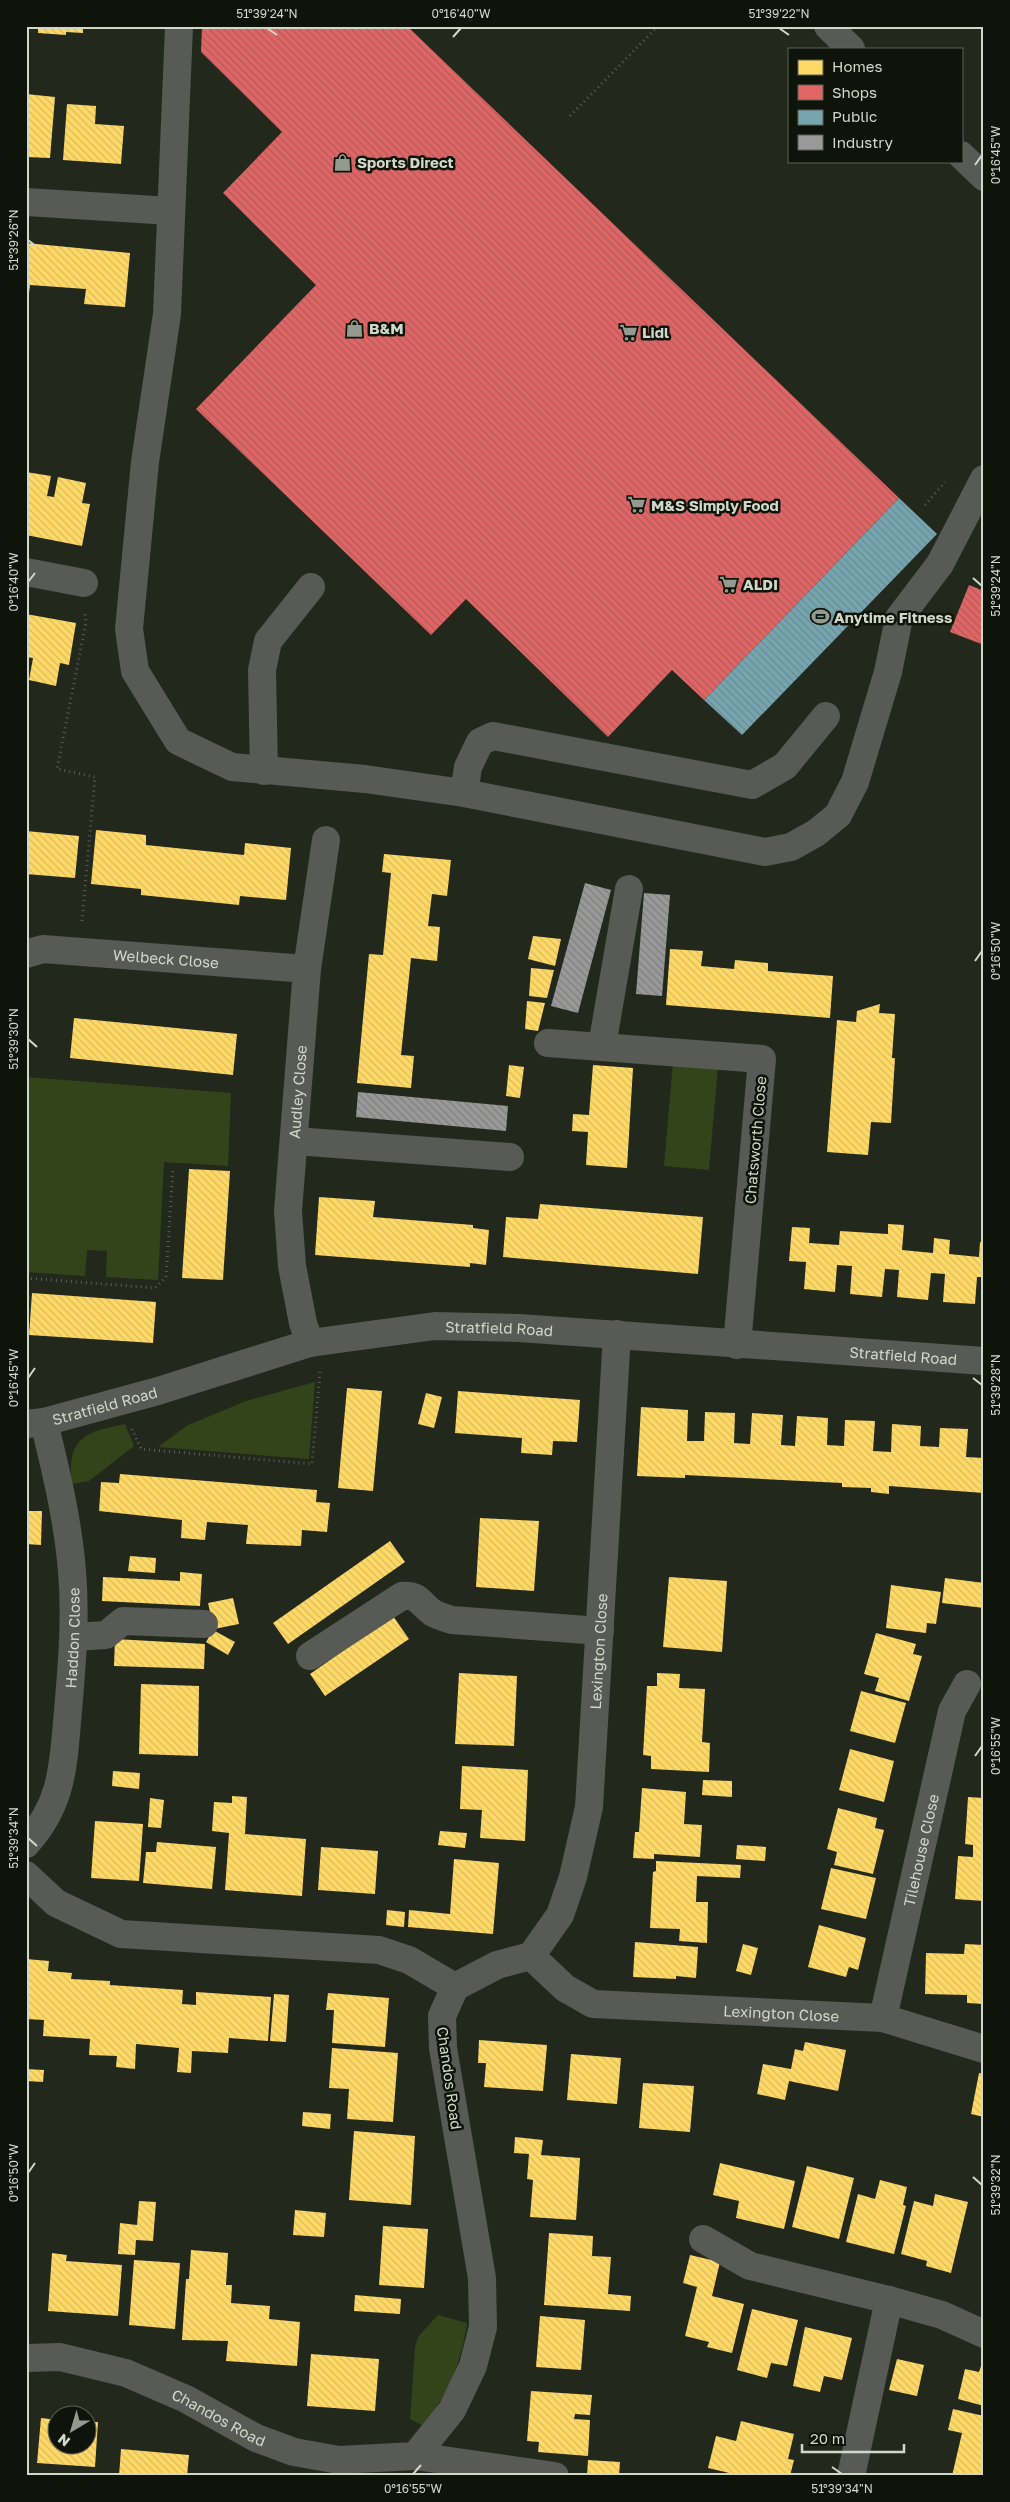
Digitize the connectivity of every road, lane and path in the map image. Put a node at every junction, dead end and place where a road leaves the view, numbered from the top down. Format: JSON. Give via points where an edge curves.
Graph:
{"nodes":[{"id":1,"x":179,"y":26,"type":"edge"},
{"id":2,"x":658,"y":26,"type":"edge"},
{"id":3,"x":828,"y":26,"type":"edge"},
{"id":4,"x":850,"y":48,"type":"edge"},
{"id":5,"x":570,"y":116,"type":"dead end"},
{"id":6,"x":962,"y":156,"type":"edge"},
{"id":7,"x":984,"y":177,"type":"edge"},
{"id":8,"x":26,"y":202,"type":"edge"},
{"id":9,"x":171,"y":211,"type":"junction"},
{"id":10,"x":950,"y":476,"type":"dead end"},
{"id":11,"x":984,"y":479,"type":"edge"},
{"id":12,"x":925,"y":504,"type":"dead end"},
{"id":13,"x":974,"y":521,"type":"edge"},
{"id":14,"x":26,"y":572,"type":"edge"},
{"id":15,"x":84,"y":583,"type":"joint"},
{"id":16,"x":311,"y":587,"type":"dead end"},
{"id":17,"x":826,"y":716,"type":"dead end"},
{"id":18,"x":264,"y":771,"type":"junction"},
{"id":19,"x":464,"y":794,"type":"junction"},
{"id":20,"x":326,"y":840,"type":"dead end"},
{"id":21,"x":629,"y":889,"type":"dead end"},
{"id":22,"x":80,"y":951,"type":"junction"},
{"id":23,"x":26,"y":954,"type":"edge"},
{"id":24,"x":307,"y":969,"type":"junction"},
{"id":25,"x":548,"y":1044,"type":"dead end"},
{"id":26,"x":602,"y":1046,"type":"junction"},
{"id":27,"x":295,"y":1141,"type":"junction"},
{"id":28,"x":510,"y":1157,"type":"dead end"},
{"id":29,"x":173,"y":1168,"type":"dead end"},
{"id":30,"x":26,"y":1278,"type":"edge"},
{"id":31,"x":617,"y":1334,"type":"junction"},
{"id":32,"x":317,"y":1342,"type":"junction"},
{"id":33,"x":737,"y":1345,"type":"junction"},
{"id":34,"x":984,"y":1361,"type":"edge"},
{"id":35,"x":120,"y":1401,"type":"junction"},
{"id":36,"x":35,"y":1423,"type":"edge"},
{"id":37,"x":204,"y":1624,"type":"dead end"},
{"id":38,"x":600,"y":1631,"type":"junction"},
{"id":39,"x":74,"y":1637,"type":"junction"},
{"id":40,"x":310,"y":1656,"type":"dead end"},
{"id":41,"x":968,"y":1684,"type":"dead end"},
{"id":42,"x":26,"y":1844,"type":"edge"},
{"id":43,"x":26,"y":1875,"type":"edge"},
{"id":44,"x":531,"y":1956,"type":"junction"},
{"id":45,"x":455,"y":1987,"type":"junction"},
{"id":46,"x":883,"y":2018,"type":"junction"},
{"id":47,"x":984,"y":2049,"type":"edge"},
{"id":48,"x":703,"y":2239,"type":"dead end"},
{"id":49,"x":889,"y":2300,"type":"junction"},
{"id":50,"x":984,"y":2334,"type":"edge"},
{"id":51,"x":26,"y":2358,"type":"edge"},
{"id":52,"x":415,"y":2456,"type":"junction"},
{"id":53,"x":555,"y":2476,"type":"edge"},
{"id":54,"x":851,"y":2476,"type":"edge"}],
"edges":[{"from":1,"to":9,"type":"street"},
{"from":2,"to":5,"type":"path"},
{"from":3,"to":4,"type":"street"},
{"from":6,"to":7,"type":"street"},
{"from":8,"to":9,"type":"street"},
{"from":9,"to":18,"type":"street","via":[[167,314],[145,462],[129,629],[134,671],[178,741],[232,767]]},
{"from":10,"to":12,"type":"path"},
{"from":11,"to":13,"type":"street"},
{"from":13,"to":19,"type":"street","via":[[899,618],[888,672],[855,782],[838,815],[791,847],[765,852]]},
{"from":14,"to":15,"type":"street"},
{"from":15,"to":22,"type":"path","via":[[86,622],[58,769],[95,777]]},
{"from":16,"to":18,"type":"street","via":[[268,641],[262,670]]},
{"from":17,"to":19,"type":"street","via":[[785,766],[752,785],[493,736],[480,742],[468,767]]},
{"from":18,"to":19,"type":"street","via":[[365,779]]},
{"from":20,"to":24,"type":"street","name":"Audley Close"},
{"from":21,"to":26,"type":"street"},
{"from":22,"to":23,"type":"street","name":"Welbeck Close","via":[[43,949]]},
{"from":22,"to":24,"type":"street","name":"Welbeck Close"},
{"from":24,"to":27,"type":"street","name":"Audley Close"},
{"from":25,"to":26,"type":"street","name":"Chatsworth Close"},
{"from":26,"to":33,"type":"street","name":"Chatsworth Close","via":[[762,1059]]},
{"from":27,"to":28,"type":"street"},
{"from":27,"to":32,"type":"street","name":"Audley Close","via":[[288,1211],[292,1266],[304,1322]]},
{"from":29,"to":30,"type":"path","via":[[166,1277],[155,1288]]},
{"from":31,"to":32,"type":"street","name":"Stratfield Road","via":[[435,1326]]},
{"from":31,"to":33,"type":"street","name":"Stratfield Road"},
{"from":31,"to":38,"type":"street","name":"Lexington Close"},
{"from":32,"to":35,"type":"street","name":"Stratfield Road"},
{"from":32,"to":35,"type":"path","via":[[312,1464],[140,1449]]},
{"from":33,"to":34,"type":"street","name":"Stratfield Road"},
{"from":35,"to":36,"type":"street","name":"Stratfield Road"},
{"from":36,"to":39,"type":"street","name":"Haddon Close","via":[[60,1486],[72,1570]]},
{"from":37,"to":39,"type":"street","via":[[123,1621],[106,1635]]},
{"from":38,"to":40,"type":"street","via":[[452,1620],[433,1613],[412,1594],[402,1596]]},
{"from":38,"to":44,"type":"street","name":"Lexington Close","via":[[589,1808],[573,1877],[560,1915]]},
{"from":39,"to":42,"type":"street","name":"Haddon Close","via":[[63,1766],[56,1798],[38,1831]]},
{"from":41,"to":46,"type":"street","name":"Tilehouse Close","via":[[952,1711]]},
{"from":43,"to":45,"type":"street","via":[[56,1902],[121,1934],[379,1950],[409,1960]]},
{"from":44,"to":45,"type":"street","via":[[497,1965]]},
{"from":44,"to":46,"type":"street","name":"Lexington Close","via":[[565,1988],[593,2004]]},
{"from":45,"to":52,"type":"street","name":"Chandos Road","via":[[442,2016],[443,2048],[482,2278],[483,2326],[473,2366],[452,2410]]},
{"from":46,"to":47,"type":"street","name":"Lexington Close"},
{"from":48,"to":49,"type":"street","via":[[750,2266]]},
{"from":49,"to":50,"type":"street","via":[[942,2315]]},
{"from":49,"to":54,"type":"street"},
{"from":51,"to":52,"type":"street","name":"Chandos Road","via":[[60,2357],[126,2373],[186,2399],[256,2438],[294,2452],[339,2460]]},
{"from":52,"to":53,"type":"street","name":"Chandos Road"}]}
